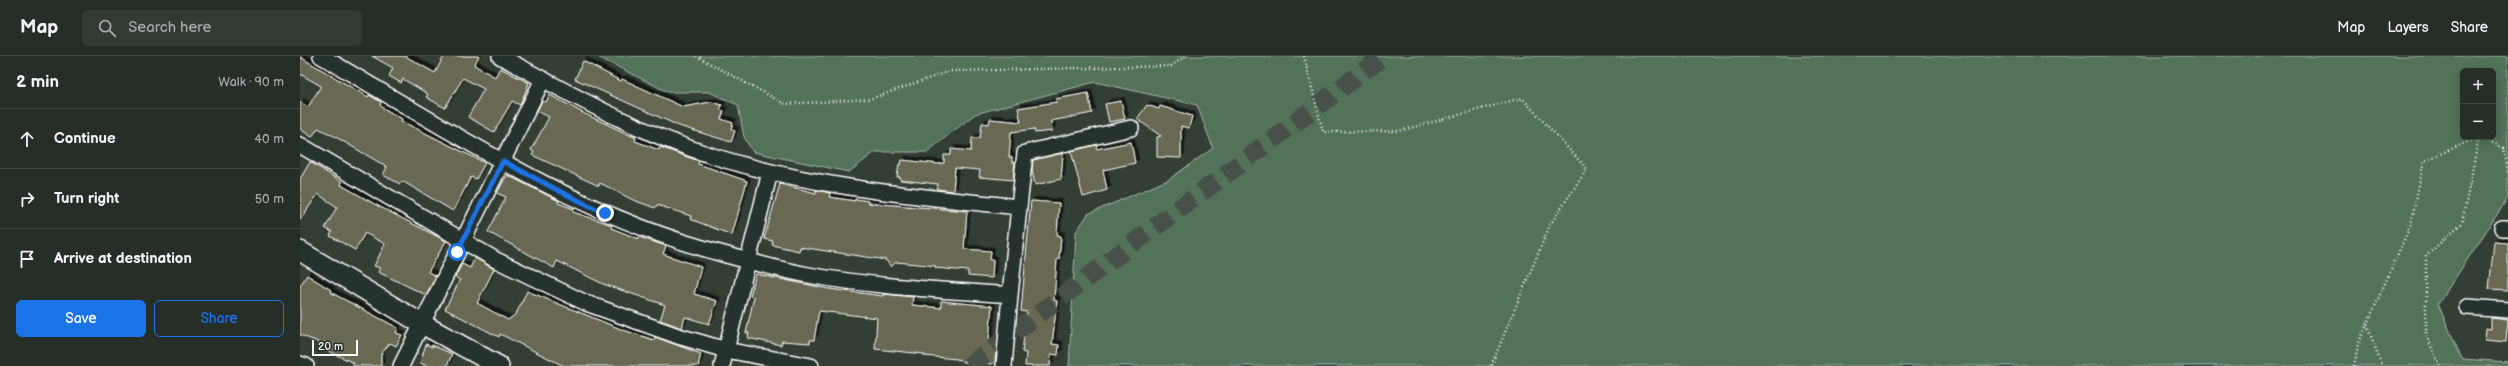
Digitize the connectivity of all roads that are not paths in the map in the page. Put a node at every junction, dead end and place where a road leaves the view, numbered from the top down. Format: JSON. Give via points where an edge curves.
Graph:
{"nodes":[{"id":1,"x":321,"y":56,"type":"edge"},
{"id":2,"x":500,"y":56,"type":"edge"},
{"id":3,"x":543,"y":80,"type":"junction"},
{"id":4,"x":1131,"y":128,"type":"dead end"},
{"id":5,"x":300,"y":145,"type":"edge"},
{"id":6,"x":503,"y":161,"type":"junction"},
{"id":7,"x":770,"y":172,"type":"junction"},
{"id":8,"x":1019,"y":206,"type":"junction"},
{"id":9,"x":463,"y":240,"type":"junction"},
{"id":10,"x":300,"y":251,"type":"edge"},
{"id":11,"x":748,"y":261,"type":"junction"},
{"id":12,"x":1010,"y":295,"type":"junction"},
{"id":13,"x":2467,"y":307,"type":"dead end"},
{"id":14,"x":2508,"y":310,"type":"edge"},
{"id":15,"x":422,"y":324,"type":"junction"},
{"id":16,"x":726,"y":350,"type":"junction"},
{"id":17,"x":300,"y":364,"type":"edge"},
{"id":18,"x":306,"y":366,"type":"edge"},
{"id":19,"x":401,"y":366,"type":"edge"},
{"id":20,"x":499,"y":366,"type":"edge"},
{"id":21,"x":722,"y":366,"type":"edge"},
{"id":22,"x":812,"y":366,"type":"edge"},
{"id":23,"x":1004,"y":366,"type":"edge"}],
"edges":[{"from":1,"to":6,"type":"street"},
{"from":2,"to":3,"type":"street"},
{"from":3,"to":6,"type":"street"},
{"from":3,"to":7,"type":"street","via":[[661,137],[713,156]]},
{"from":4,"to":8,"type":"street","via":[[1025,153]]},
{"from":5,"to":9,"type":"street"},
{"from":6,"to":9,"type":"street"},
{"from":6,"to":11,"type":"street","via":[[605,213],[697,247]]},
{"from":7,"to":8,"type":"street","via":[[878,193]]},
{"from":7,"to":11,"type":"street"},
{"from":8,"to":12,"type":"street"},
{"from":9,"to":15,"type":"street"},
{"from":9,"to":16,"type":"street","via":[[524,274],[586,302],[678,336]]},
{"from":10,"to":15,"type":"street"},
{"from":11,"to":12,"type":"street","via":[[815,276],[905,287]]},
{"from":11,"to":16,"type":"street"},
{"from":12,"to":23,"type":"street"},
{"from":13,"to":14,"type":"street"},
{"from":15,"to":19,"type":"street"},
{"from":15,"to":20,"type":"street"},
{"from":16,"to":21,"type":"street"},
{"from":16,"to":22,"type":"street"},
{"from":17,"to":18,"type":"street"}]}
